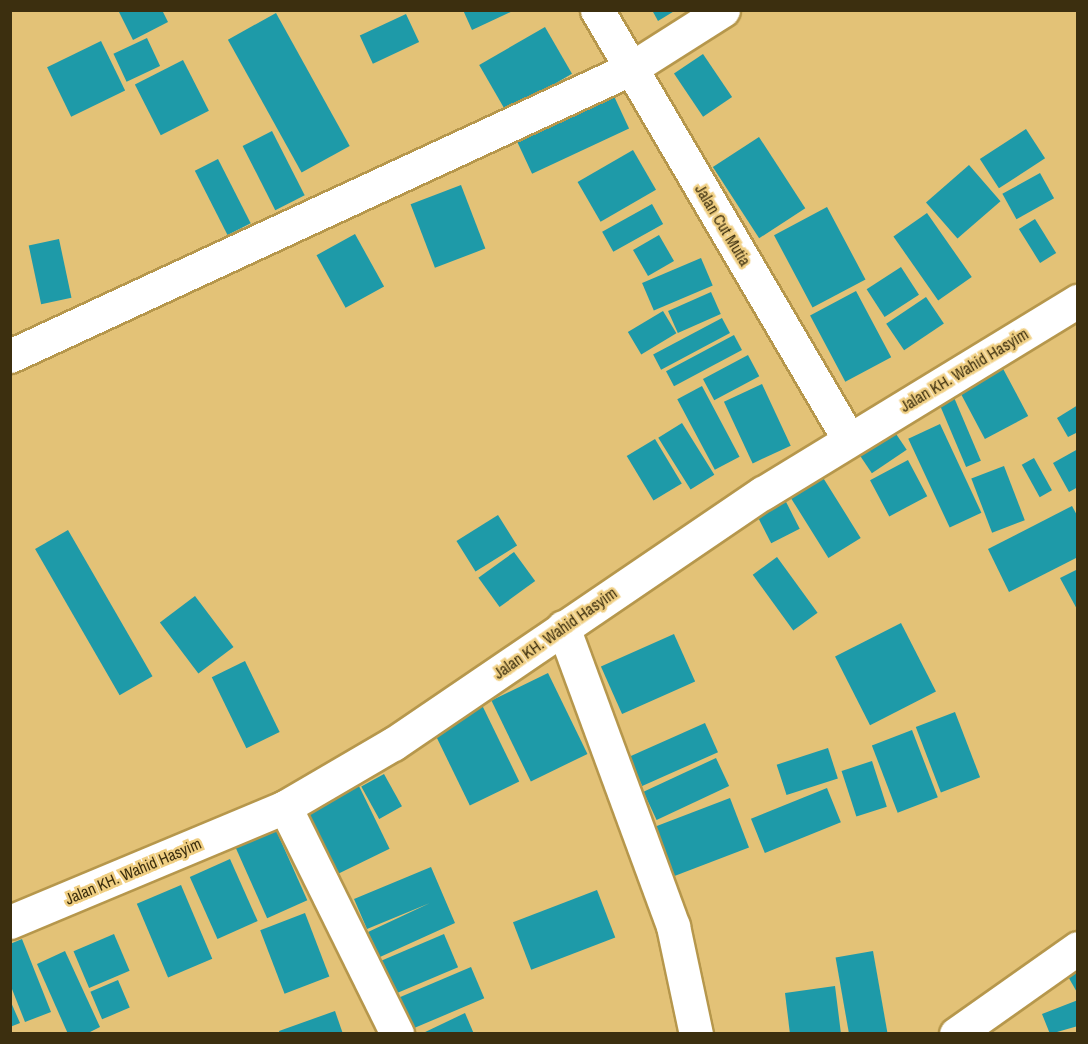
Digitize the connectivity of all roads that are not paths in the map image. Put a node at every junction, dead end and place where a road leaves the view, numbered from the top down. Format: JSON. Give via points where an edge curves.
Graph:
{"nodes":[{"id":1,"x":597,"y":10,"type":"edge"},
{"id":2,"x":723,"y":10,"type":"edge"},
{"id":3,"x":630,"y":69,"type":"junction"},
{"id":4,"x":1077,"y":301,"type":"edge"},
{"id":5,"x":10,"y":356,"type":"edge"},
{"id":6,"x":849,"y":440,"type":"junction"},
{"id":7,"x":563,"y":627,"type":"junction"},
{"id":8,"x":285,"y":807,"type":"junction"},
{"id":9,"x":10,"y":922,"type":"edge"},
{"id":10,"x":1077,"y":948,"type":"edge"},
{"id":11,"x":397,"y":1034,"type":"edge"},
{"id":12,"x":696,"y":1034,"type":"edge"},
{"id":13,"x":956,"y":1034,"type":"edge"}],
"edges":[{"from":1,"to":3,"type":"street","name":"Jalan Cut Mutia"},
{"from":2,"to":3,"type":"street"},
{"from":3,"to":5,"type":"street"},
{"from":3,"to":6,"type":"street","name":"Jalan Cut Mutia"},
{"from":4,"to":6,"type":"street","name":"Jalan KH. Wahid Hasyim"},
{"from":6,"to":7,"type":"street","name":"Jalan KH. Wahid Hasyim"},
{"from":7,"to":8,"type":"street","name":"Jalan KH. Wahid Hasyim","via":[[393,744]]},
{"from":7,"to":12,"type":"street","via":[[673,926]]},
{"from":8,"to":9,"type":"street","name":"Jalan KH. Wahid Hasyim"},
{"from":8,"to":11,"type":"street"},
{"from":10,"to":13,"type":"street"}]}
